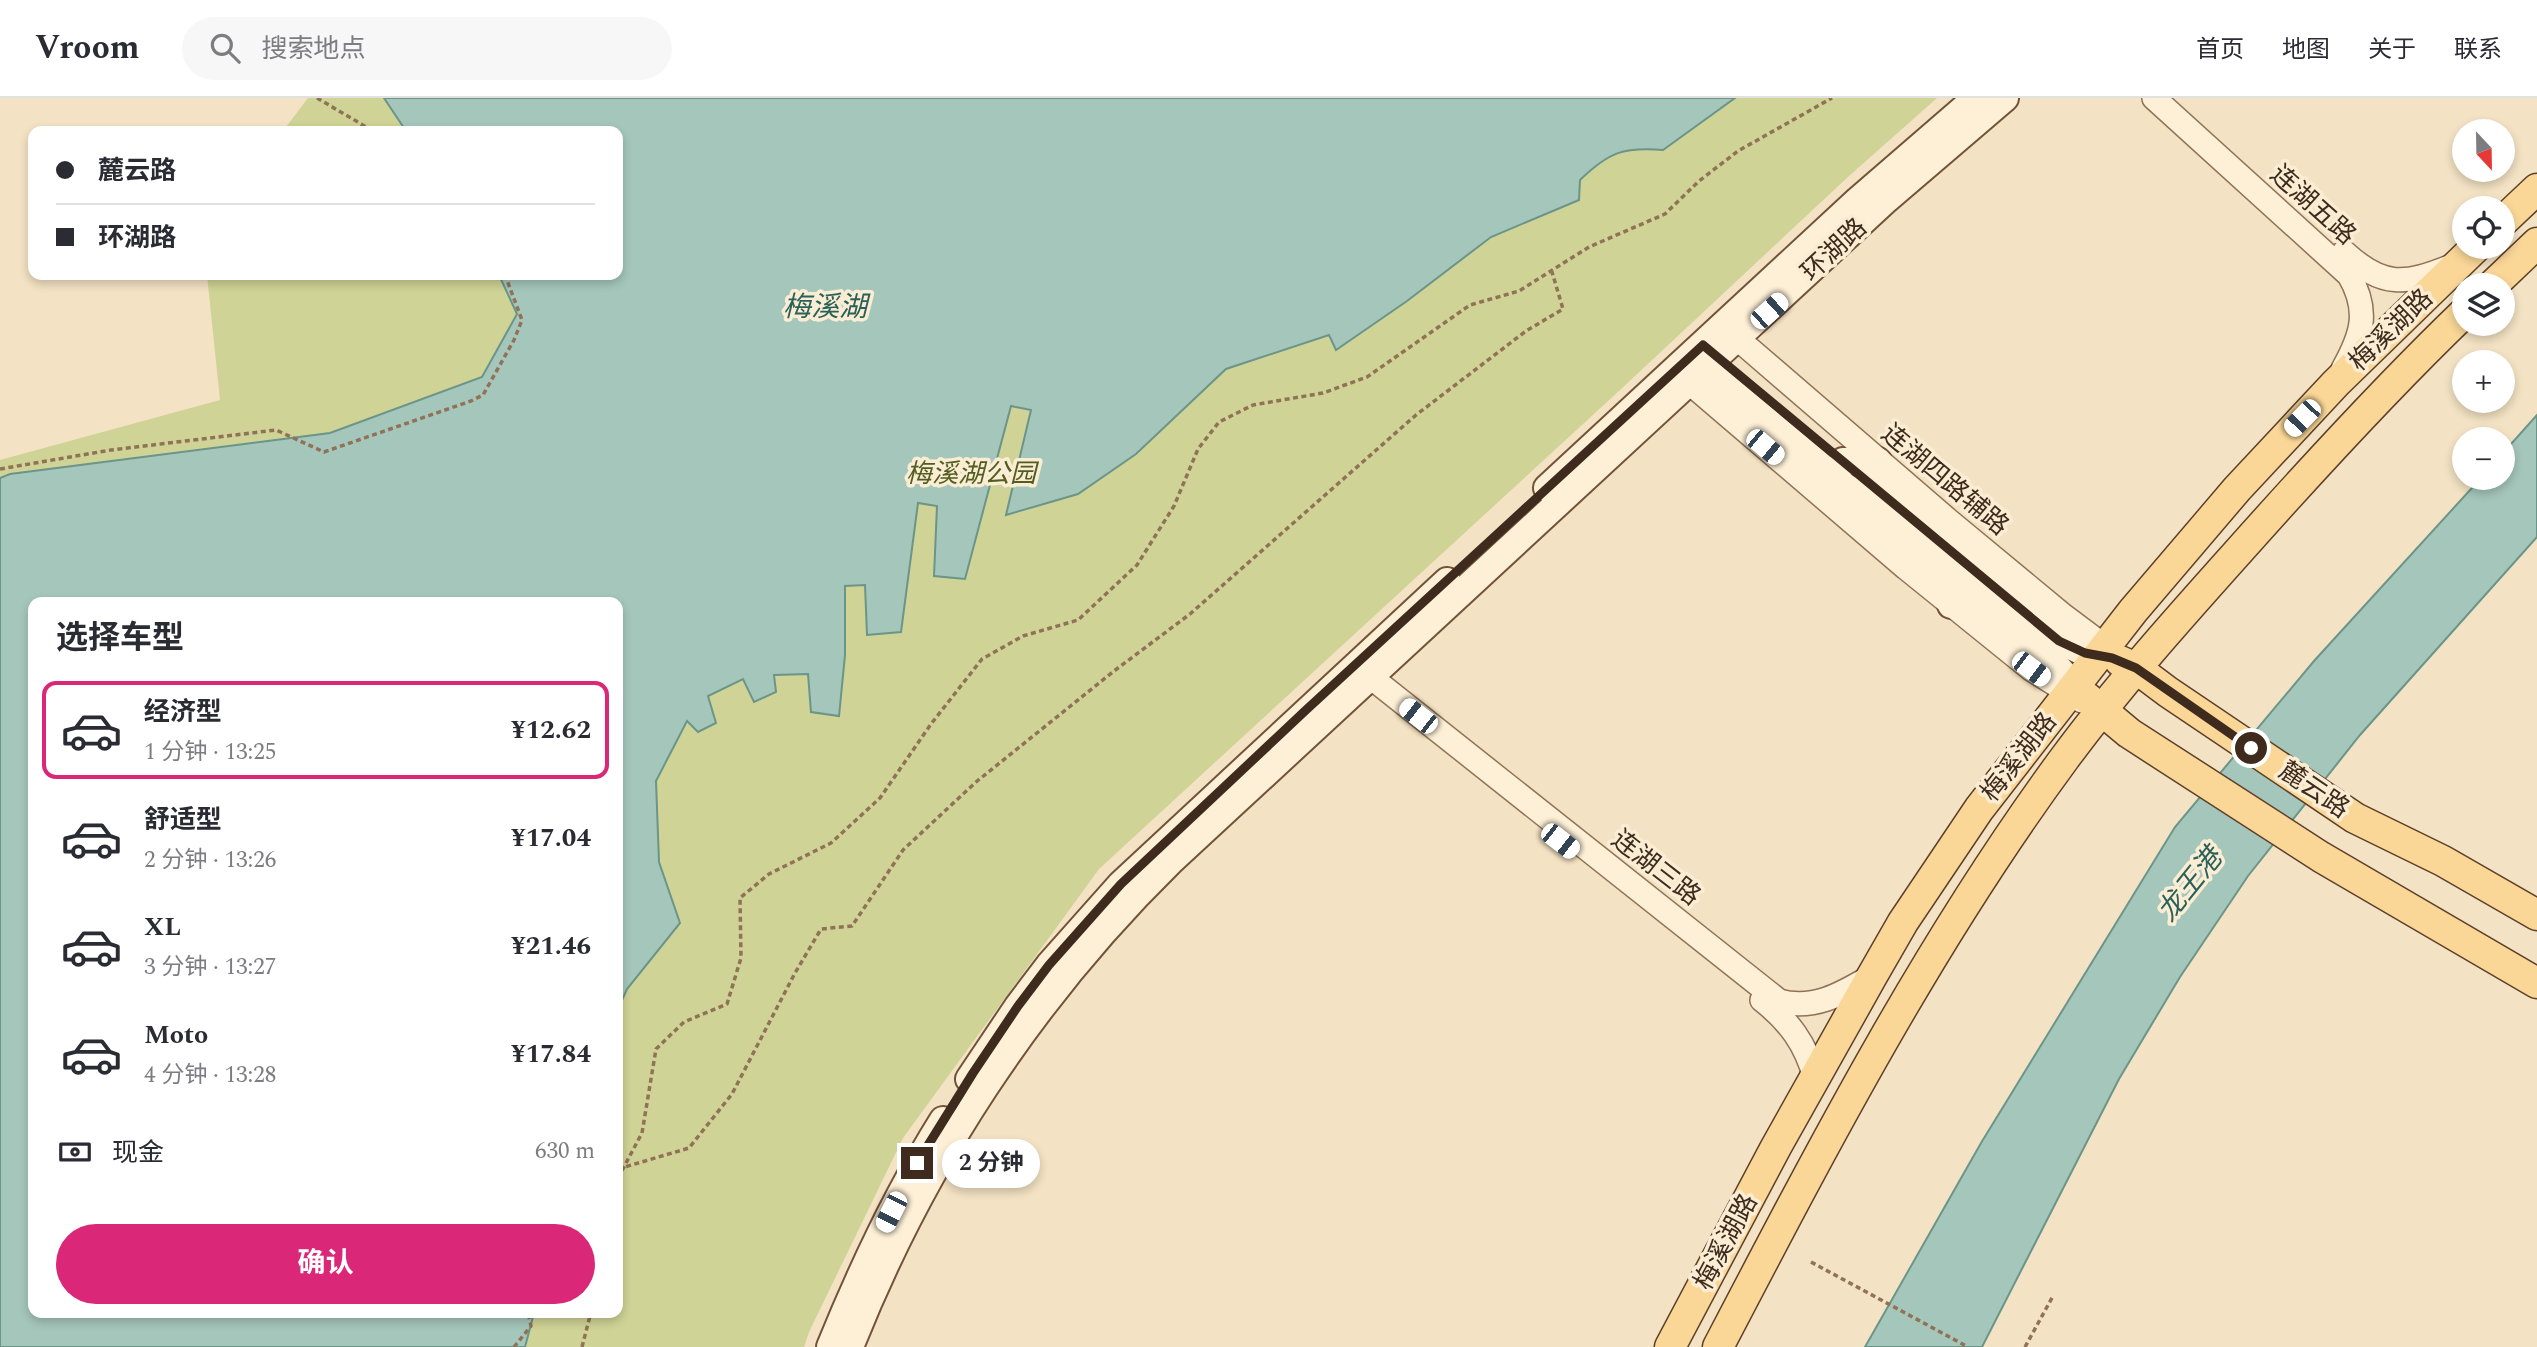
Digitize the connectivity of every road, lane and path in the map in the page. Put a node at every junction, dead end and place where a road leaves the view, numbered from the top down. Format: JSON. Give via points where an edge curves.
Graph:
{"nodes":[{"id":1,"x":317,"y":98,"type":"edge"},
{"id":2,"x":1832,"y":98,"type":"edge"},
{"id":3,"x":1976,"y":98,"type":"edge"},
{"id":4,"x":2005,"y":98,"type":"edge"},
{"id":5,"x":2154,"y":98,"type":"edge"},
{"id":6,"x":2174,"y":98,"type":"edge"},
{"id":7,"x":365,"y":126,"type":"edge"},
{"id":8,"x":2537,"y":189,"type":"edge"},
{"id":9,"x":2515,"y":210,"type":"edge"},
{"id":10,"x":2537,"y":243,"type":"edge"},
{"id":11,"x":2459,"y":259,"type":"edge"},
{"id":12,"x":2463,"y":259,"type":"edge"},
{"id":13,"x":1552,"y":272,"type":"junction"},
{"id":14,"x":2506,"y":273,"type":"edge"},
{"id":15,"x":507,"y":280,"type":"edge"},
{"id":16,"x":2452,"y":325,"type":"edge"},
{"id":17,"x":1730,"y":333,"type":"junction"},
{"id":18,"x":1697,"y":363,"type":"junction"},
{"id":19,"x":2336,"y":383,"type":"junction"},
{"id":20,"x":1843,"y":461,"type":"junction"},
{"id":21,"x":1878,"y":461,"type":"junction"},
{"id":22,"x":0,"y":469,"type":"edge"},
{"id":23,"x":1938,"y":565,"type":"junction"},
{"id":24,"x":1951,"y":604,"type":"junction"},
{"id":25,"x":2102,"y":651,"type":"junction"},
{"id":26,"x":2136,"y":668,"type":"junction"},
{"id":27,"x":1359,"y":674,"type":"junction"},
{"id":28,"x":2071,"y":689,"type":"junction"},
{"id":29,"x":2101,"y":710,"type":"junction"},
{"id":30,"x":2537,"y":915,"type":"edge"},
{"id":31,"x":1872,"y":976,"type":"junction"},
{"id":32,"x":2537,"y":983,"type":"edge"},
{"id":33,"x":1815,"y":1078,"type":"junction"},
{"id":34,"x":624,"y":1167,"type":"joint"},
{"id":35,"x":1811,"y":1262,"type":"dead end"},
{"id":36,"x":2053,"y":1296,"type":"dead end"},
{"id":37,"x":529,"y":1318,"type":"edge"},
{"id":38,"x":589,"y":1318,"type":"edge"},
{"id":39,"x":514,"y":1347,"type":"edge"},
{"id":40,"x":582,"y":1347,"type":"edge"},
{"id":41,"x":830,"y":1347,"type":"edge"},
{"id":42,"x":850,"y":1347,"type":"edge"},
{"id":43,"x":1670,"y":1347,"type":"edge"},
{"id":44,"x":1718,"y":1347,"type":"edge"},
{"id":45,"x":1968,"y":1347,"type":"edge"},
{"id":46,"x":2025,"y":1347,"type":"edge"}],
"edges":[{"from":1,"to":7,"type":"path"},
{"from":2,"to":13,"type":"path","via":[[1738,151],[1664,214],[1589,247]]},
{"from":3,"to":17,"type":"main road","name":"环湖路","via":[[1858,200]]},
{"from":4,"to":17,"type":"main road","name":"环湖路"},
{"from":5,"to":19,"type":"street","name":"连湖五路","via":[[2349,275],[2361,303],[2361,330]]},
{"from":6,"to":11,"type":"street","name":"连湖五路","via":[[2363,270],[2405,280],[2425,276]]},
{"from":8,"to":9,"type":"main road"},
{"from":10,"to":14,"type":"main road"},
{"from":12,"to":19,"type":"main road","name":"梅溪湖路"},
{"from":13,"to":34,"type":"path","via":[[1563,309],[1526,331],[1416,415],[1190,614],[976,782],[903,850],[852,926],[821,929],[732,1094],[689,1148]]},
{"from":13,"to":34,"type":"path","via":[[1519,292],[1470,305],[1367,376],[1323,393],[1253,405],[1219,422],[1198,449],[1174,506],[1137,565],[1078,620],[1023,636],[982,659],[880,798],[831,843],[769,874],[740,898],[741,958],[727,1004],[684,1022],[656,1049],[642,1133]]},
{"from":15,"to":22,"type":"path","via":[[522,320],[483,395],[324,452],[276,430]]},
{"from":16,"to":26,"type":"main road","name":"梅溪湖路","via":[[2325,454]]},
{"from":17,"to":18,"type":"main road","name":"环湖路"},
{"from":17,"to":21,"type":"street","name":"连湖四路辅路"},
{"from":18,"to":20,"type":"main road"},
{"from":18,"to":23,"type":"main road"},
{"from":18,"to":24,"type":"street"},
{"from":18,"to":27,"type":"main road","name":"环湖路"},
{"from":19,"to":25,"type":"main road","name":"梅溪湖路","via":[[2237,489]]},
{"from":20,"to":21,"type":"main road"},
{"from":20,"to":25,"type":"main road","via":[[2059,641],[2085,653]]},
{"from":21,"to":25,"type":"street","name":"连湖四路辅路"},
{"from":23,"to":24,"type":"main road"},
{"from":23,"to":28,"type":"main road","via":[[2045,653]]},
{"from":24,"to":28,"type":"street","via":[[2031,669]]},
{"from":25,"to":26,"type":"main road","name":"麓云路"},
{"from":25,"to":28,"type":"main road","name":"梅溪湖路"},
{"from":26,"to":29,"type":"main road","name":"梅溪湖路"},
{"from":26,"to":30,"type":"main road","name":"麓云路","via":[[2355,818]]},
{"from":27,"to":31,"type":"street","name":"连湖三路","via":[[1779,1001],[1807,1005]]},
{"from":27,"to":33,"type":"street","name":"连湖三路","via":[[1774,1009],[1802,1042]]},
{"from":27,"to":41,"type":"main road","name":"环湖路","via":[[1121,884],[1041,975],[917,1163],[866,1262]]},
{"from":27,"to":42,"type":"main road","name":"环湖路","via":[[1132,900],[1064,977],[955,1133],[891,1251]]},
{"from":28,"to":29,"type":"main road","name":"麓云路"},
{"from":28,"to":31,"type":"main road","name":"梅溪湖路","via":[[1979,809]]},
{"from":29,"to":32,"type":"main road","name":"麓云路","via":[[2129,733],[2321,857]]},
{"from":29,"to":44,"type":"main road","name":"梅溪湖路","via":[[1955,919],[1838,1118]]},
{"from":31,"to":33,"type":"main road","name":"梅溪湖路"},
{"from":33,"to":43,"type":"main road","name":"梅溪湖路"},
{"from":35,"to":45,"type":"path"},
{"from":36,"to":46,"type":"path"},
{"from":37,"to":39,"type":"path","via":[[531,1326]]},
{"from":38,"to":40,"type":"path"}]}
